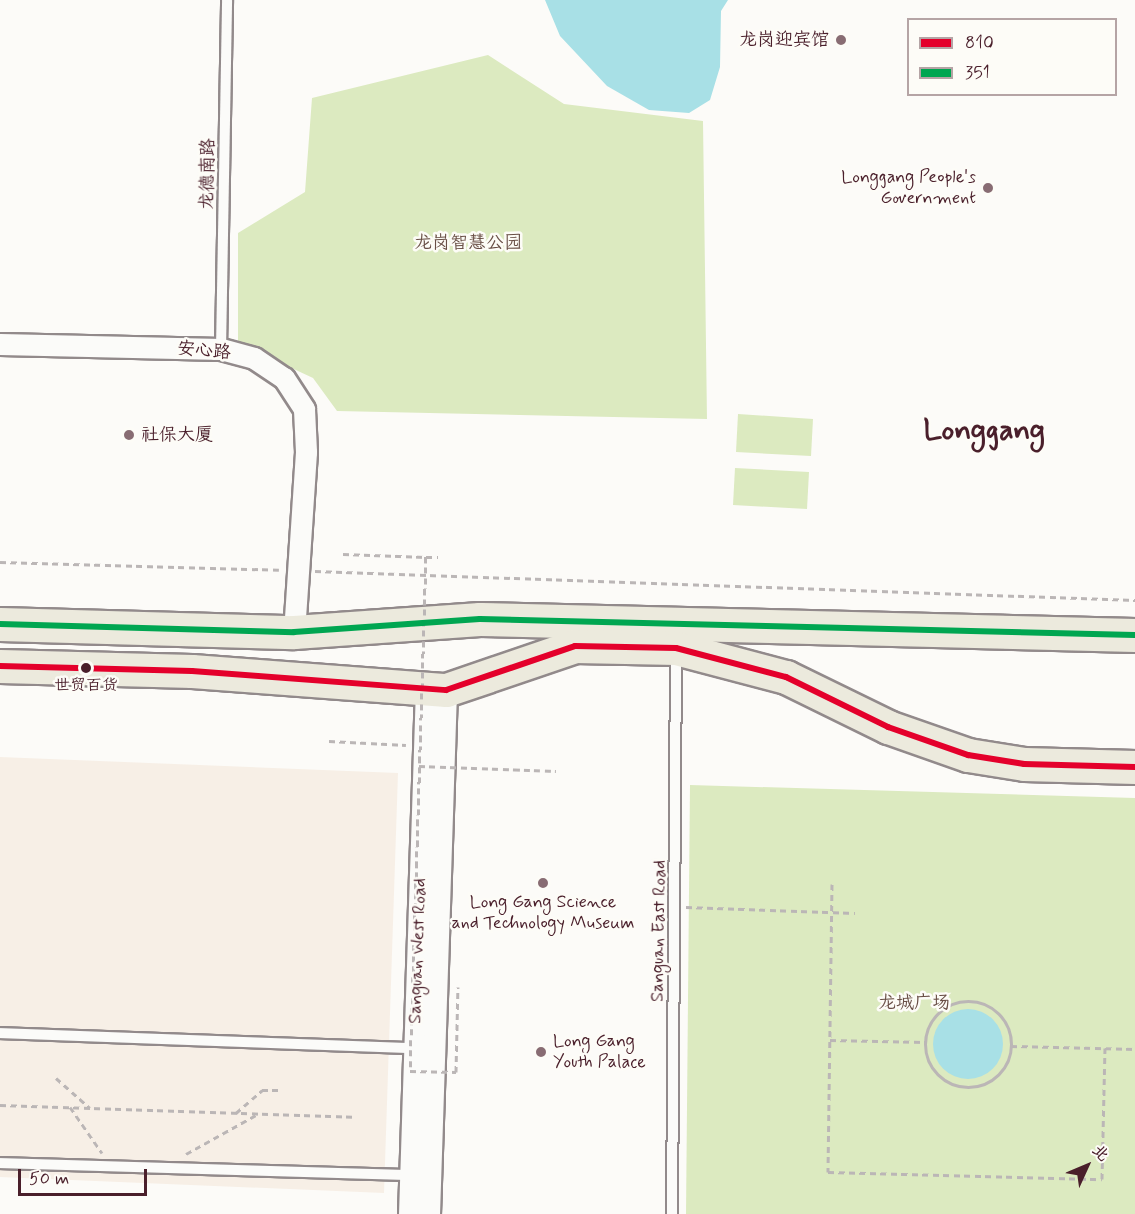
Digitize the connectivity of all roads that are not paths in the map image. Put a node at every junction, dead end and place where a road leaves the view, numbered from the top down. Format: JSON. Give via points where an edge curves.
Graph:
{"nodes":[{"id":1,"x":227,"y":0,"type":"edge"},
{"id":2,"x":0,"y":344,"type":"edge"},
{"id":3,"x":221,"y":349,"type":"junction"},
{"id":4,"x":0,"y":624,"type":"edge"},
{"id":5,"x":294,"y":633,"type":"junction"},
{"id":6,"x":1135,"y":635,"type":"edge"},
{"id":7,"x":676,"y":648,"type":"junction"},
{"id":8,"x":0,"y":666,"type":"edge"},
{"id":9,"x":436,"y":689,"type":"junction"},
{"id":10,"x":1135,"y":767,"type":"edge"},
{"id":11,"x":0,"y":1033,"type":"edge"},
{"id":12,"x":424,"y":1049,"type":"junction"},
{"id":13,"x":0,"y":1162,"type":"edge"},
{"id":14,"x":410,"y":1174,"type":"junction"},
{"id":15,"x":409,"y":1214,"type":"edge"},
{"id":16,"x":429,"y":1214,"type":"edge"},
{"id":17,"x":672,"y":1214,"type":"edge"}],
"edges":[{"from":1,"to":3,"type":"lane","name":"龙德南路"},
{"from":2,"to":3,"type":"street","name":"安心路"},
{"from":3,"to":5,"type":"street","name":"安心路","via":[[254,358],[284,378],[304,409]]},
{"from":4,"to":5,"type":"main road"},
{"from":5,"to":6,"type":"main road","via":[[480,619]]},
{"from":7,"to":9,"type":"main road","via":[[574,646]]},
{"from":7,"to":10,"type":"main road","via":[[786,677],[888,727],[968,754],[1024,765]]},
{"from":7,"to":17,"type":"lane","name":"Sanguan East Road"},
{"from":8,"to":9,"type":"main road","via":[[192,670]]},
{"from":9,"to":12,"type":"street","name":"Sanguan West Road"},
{"from":11,"to":12,"type":"lane"},
{"from":12,"to":14,"type":"street","name":"Sanguan West Road"},
{"from":12,"to":16,"type":"street","name":"Sanguan West Road"},
{"from":13,"to":14,"type":"lane"},
{"from":14,"to":15,"type":"street","name":"Sanguan West Road"}]}
